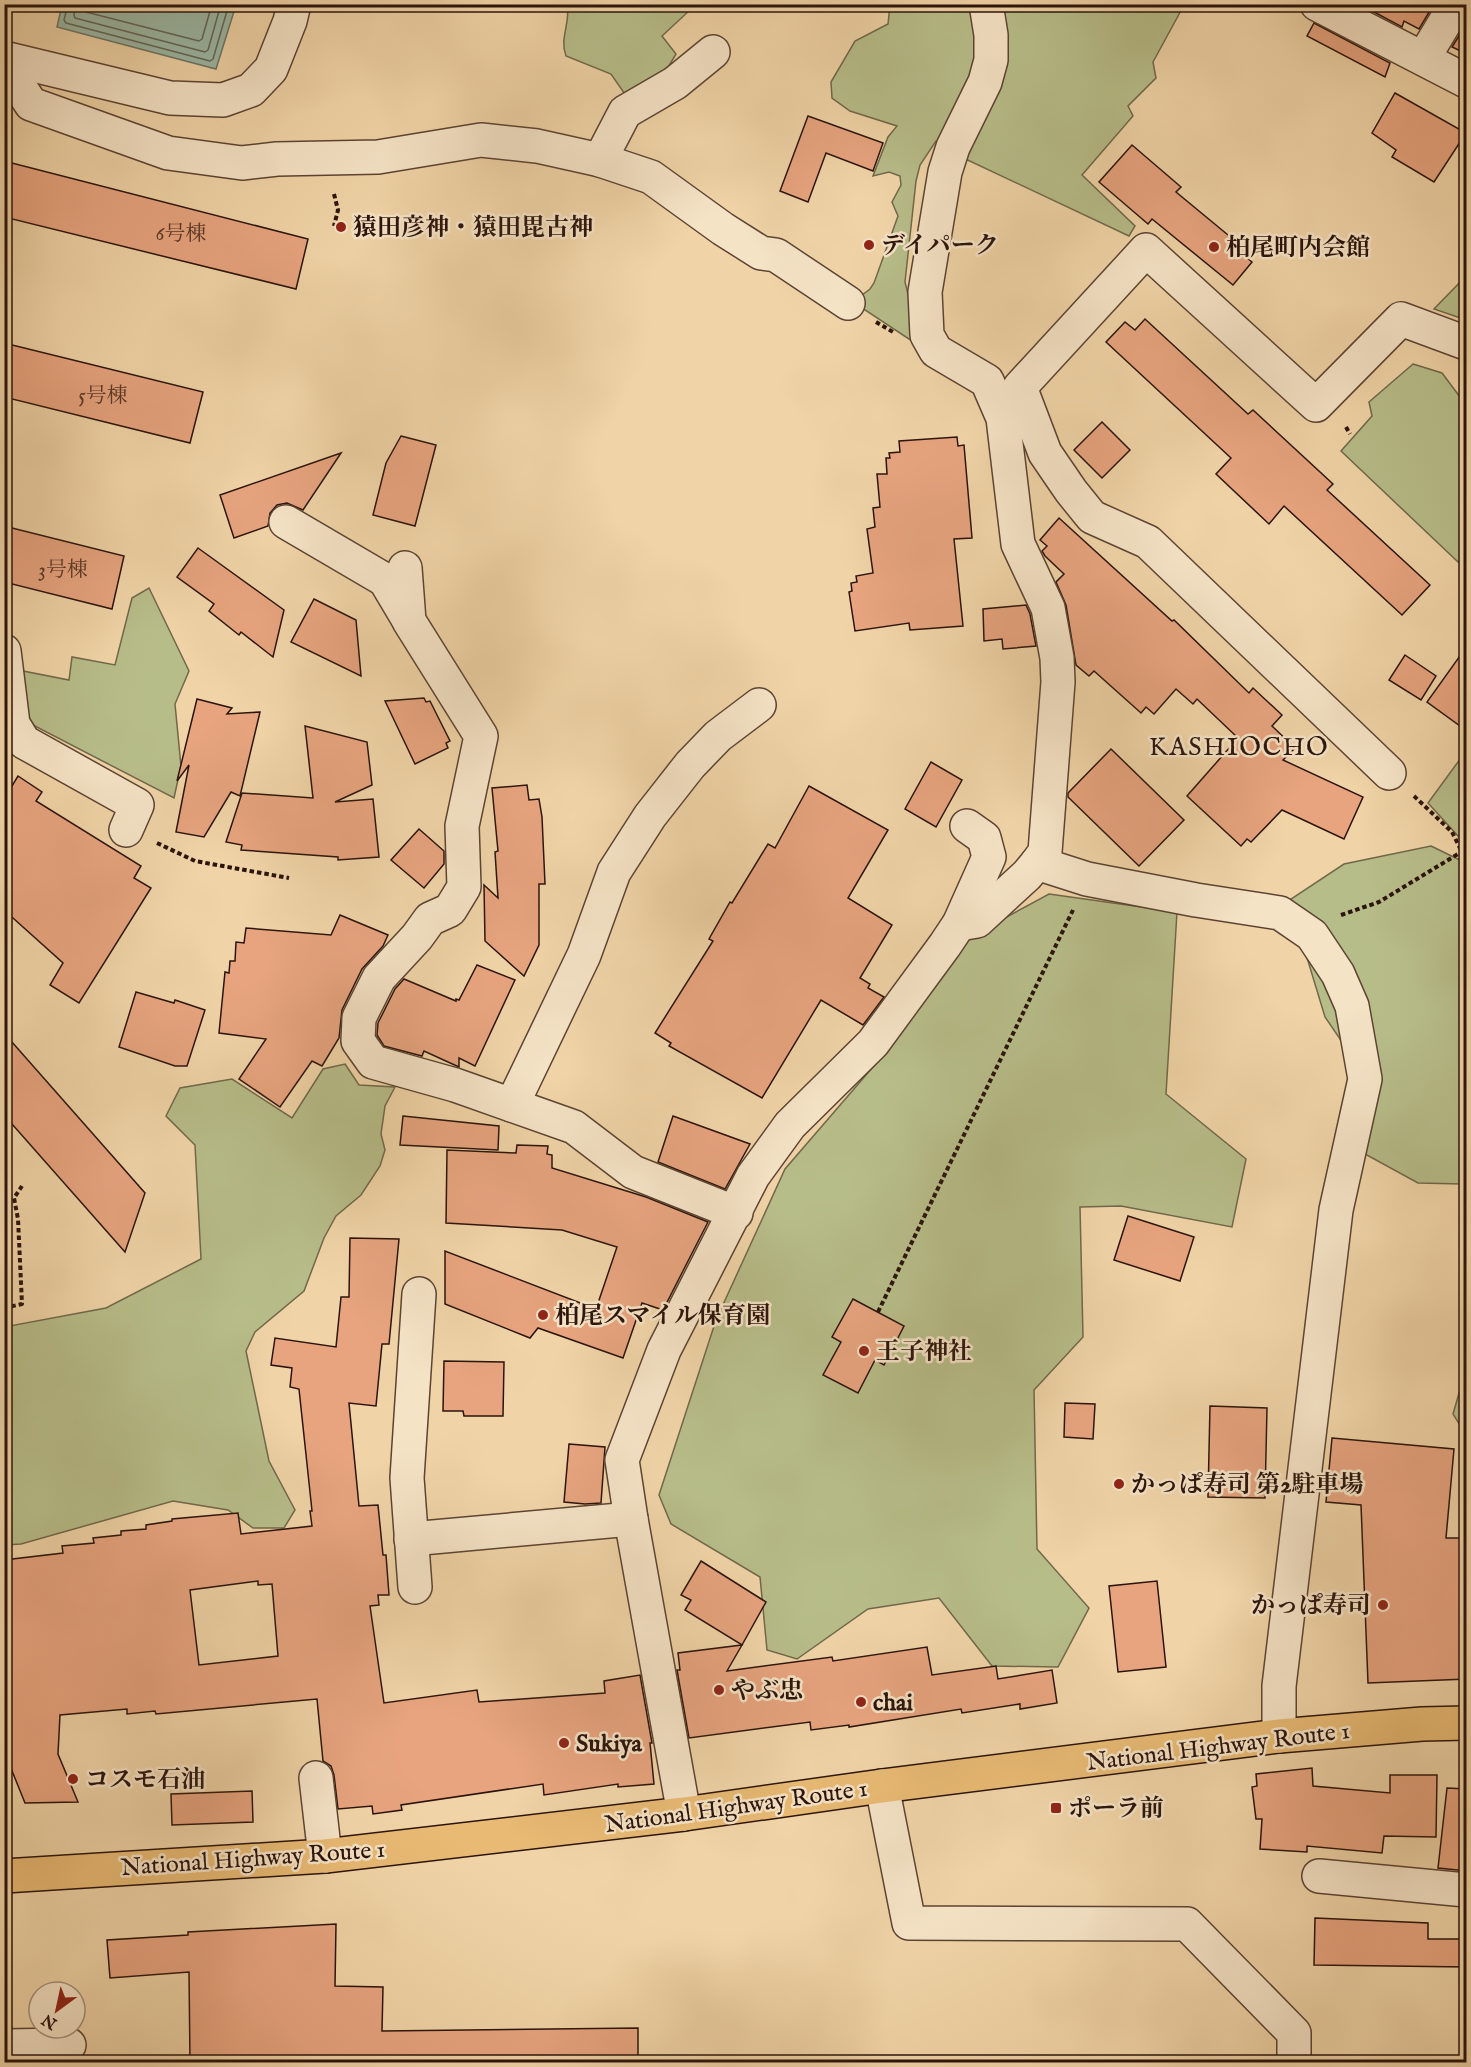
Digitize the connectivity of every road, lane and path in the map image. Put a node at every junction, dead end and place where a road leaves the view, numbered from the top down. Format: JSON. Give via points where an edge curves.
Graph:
{"nodes":[{"id":1,"x":294,"y":4,"type":"edge"},
{"id":2,"x":986,"y":4,"type":"edge"},
{"id":3,"x":1317,"y":4,"type":"edge"},
{"id":4,"x":1456,"y":4,"type":"edge"},
{"id":5,"x":713,"y":52,"type":"dead end"},
{"id":6,"x":1424,"y":57,"type":"junction"},
{"id":7,"x":4,"y":58,"type":"edge"},
{"id":8,"x":4,"y":63,"type":"edge"},
{"id":9,"x":1467,"y":81,"type":"edge"},
{"id":10,"x":600,"y":160,"type":"junction"},
{"id":11,"x":338,"y":210,"type":"dead end"},
{"id":12,"x":334,"y":226,"type":"dead end"},
{"id":13,"x":848,"y":303,"type":"dead end"},
{"id":14,"x":1467,"y":343,"type":"edge"},
{"id":15,"x":987,"y":381,"type":"junction"},
{"id":16,"x":1020,"y":387,"type":"junction"},
{"id":17,"x":1345,"y":428,"type":"dead end"},
{"id":18,"x":1350,"y":434,"type":"dead end"},
{"id":19,"x":286,"y":522,"type":"dead end"},
{"id":20,"x":405,"y":568,"type":"dead end"},
{"id":21,"x":409,"y":621,"type":"junction"},
{"id":22,"x":4,"y":651,"type":"edge"},
{"id":23,"x":759,"y":705,"type":"dead end"},
{"id":24,"x":1389,"y":773,"type":"joint"},
{"id":25,"x":967,"y":826,"type":"dead end"},
{"id":26,"x":126,"y":830,"type":"dead end"},
{"id":27,"x":1465,"y":854,"type":"edge"},
{"id":28,"x":1467,"y":860,"type":"edge"},
{"id":29,"x":195,"y":861,"type":"dead end"},
{"id":30,"x":1037,"y":863,"type":"junction"},
{"id":31,"x":289,"y":878,"type":"dead end"},
{"id":32,"x":1087,"y":879,"type":"junction"},
{"id":33,"x":1338,"y":915,"type":"dead end"},
{"id":34,"x":959,"y":924,"type":"junction"},
{"id":35,"x":796,"y":1089,"type":"dead end"},
{"id":36,"x":512,"y":1105,"type":"junction"},
{"id":37,"x":790,"y":1125,"type":"junction"},
{"id":38,"x":22,"y":1186,"type":"dead end"},
{"id":39,"x":736,"y":1213,"type":"junction"},
{"id":40,"x":419,"y":1294,"type":"dead end"},
{"id":41,"x":4,"y":1308,"type":"edge"},
{"id":42,"x":878,"y":1312,"type":"dead end"},
{"id":43,"x":631,"y":1519,"type":"junction"},
{"id":44,"x":411,"y":1539,"type":"junction"},
{"id":45,"x":415,"y":1587,"type":"dead end"},
{"id":46,"x":1467,"y":1723,"type":"edge"},
{"id":47,"x":1279,"y":1736,"type":"junction"},
{"id":48,"x":316,"y":1778,"type":"dead end"},
{"id":49,"x":882,"y":1786,"type":"junction"},
{"id":50,"x":684,"y":1814,"type":"junction"},
{"id":51,"x":325,"y":1856,"type":"junction"},
{"id":52,"x":4,"y":1876,"type":"edge"},
{"id":53,"x":1319,"y":1876,"type":"dead end"},
{"id":54,"x":1467,"y":1890,"type":"edge"},
{"id":55,"x":69,"y":2045,"type":"dead end"},
{"id":56,"x":4,"y":2046,"type":"edge"},
{"id":57,"x":1294,"y":2062,"type":"edge"}],
"edges":[{"from":1,"to":7,"type":"street","via":[[271,69],[251,90],[224,100],[170,98]]},
{"from":2,"to":15,"type":"street","via":[[992,35],[991,60],[945,172],[925,292],[927,335],[936,351]]},
{"from":3,"to":6,"type":"street"},
{"from":4,"to":6,"type":"street"},
{"from":5,"to":10,"type":"street","via":[[675,83],[625,112]]},
{"from":6,"to":9,"type":"street"},
{"from":8,"to":10,"type":"street","via":[[31,104],[168,153],[242,163],[378,157],[481,140],[537,146]]},
{"from":10,"to":13,"type":"street","via":[[651,177],[723,229],[761,253],[776,255]]},
{"from":11,"to":12,"type":"path"},
{"from":14,"to":16,"type":"street","via":[[1401,319],[1317,405],[1146,250]]},
{"from":15,"to":16,"type":"street","via":[[1003,380]]},
{"from":15,"to":30,"type":"street","via":[[1003,418],[1018,543],[1048,608],[1057,658],[1045,852]]},
{"from":16,"to":24,"type":"street","via":[[1045,453],[1092,517],[1148,542]]},
{"from":17,"to":18,"type":"path"},
{"from":19,"to":21,"type":"street","via":[[385,580]]},
{"from":20,"to":21,"type":"street"},
{"from":21,"to":36,"type":"street","via":[[481,736],[462,826],[464,887],[450,910],[430,920],[379,978],[359,1018],[358,1041],[373,1062]]},
{"from":22,"to":26,"type":"street","via":[[13,724],[24,742],[137,805]]},
{"from":23,"to":36,"type":"street","via":[[718,736],[690,765],[650,816],[614,872],[584,955]]},
{"from":24,"to":27,"type":"path","via":[[1452,832]]},
{"from":25,"to":34,"type":"street","via":[[984,838],[989,857]]},
{"from":27,"to":28,"type":"path"},
{"from":27,"to":33,"type":"path","via":[[1458,854],[1379,902]]},
{"from":29,"to":31,"type":"path"},
{"from":30,"to":32,"type":"street"},
{"from":30,"to":34,"type":"street","via":[[977,921]]},
{"from":32,"to":42,"type":"path"},
{"from":32,"to":47,"type":"street","via":[[1280,912],[1312,935],[1338,974],[1352,1006],[1365,1078],[1336,1210],[1279,1686]]},
{"from":34,"to":37,"type":"street","via":[[873,1043]]},
{"from":35,"to":37,"type":"street"},
{"from":36,"to":39,"type":"street","via":[[574,1127],[633,1172]]},
{"from":37,"to":39,"type":"street","via":[[753,1176]]},
{"from":38,"to":41,"type":"path","via":[[14,1198],[22,1304]]},
{"from":39,"to":43,"type":"street","via":[[664,1350],[622,1460]]},
{"from":40,"to":44,"type":"street","via":[[407,1478]]},
{"from":43,"to":44,"type":"street"},
{"from":43,"to":50,"type":"street"},
{"from":44,"to":45,"type":"street"},
{"from":46,"to":47,"type":"highway","name":"National Highway Route 1"},
{"from":47,"to":49,"type":"highway","name":"National Highway Route 1"},
{"from":48,"to":51,"type":"street"},
{"from":49,"to":50,"type":"highway","name":"National Highway Route 1"},
{"from":49,"to":57,"type":"street","via":[[909,1923],[1187,1924],[1293,2033]]},
{"from":50,"to":51,"type":"highway","name":"National Highway Route 1"},
{"from":51,"to":52,"type":"highway","name":"National Highway Route 1"},
{"from":53,"to":54,"type":"street"},
{"from":55,"to":56,"type":"street"}]}
